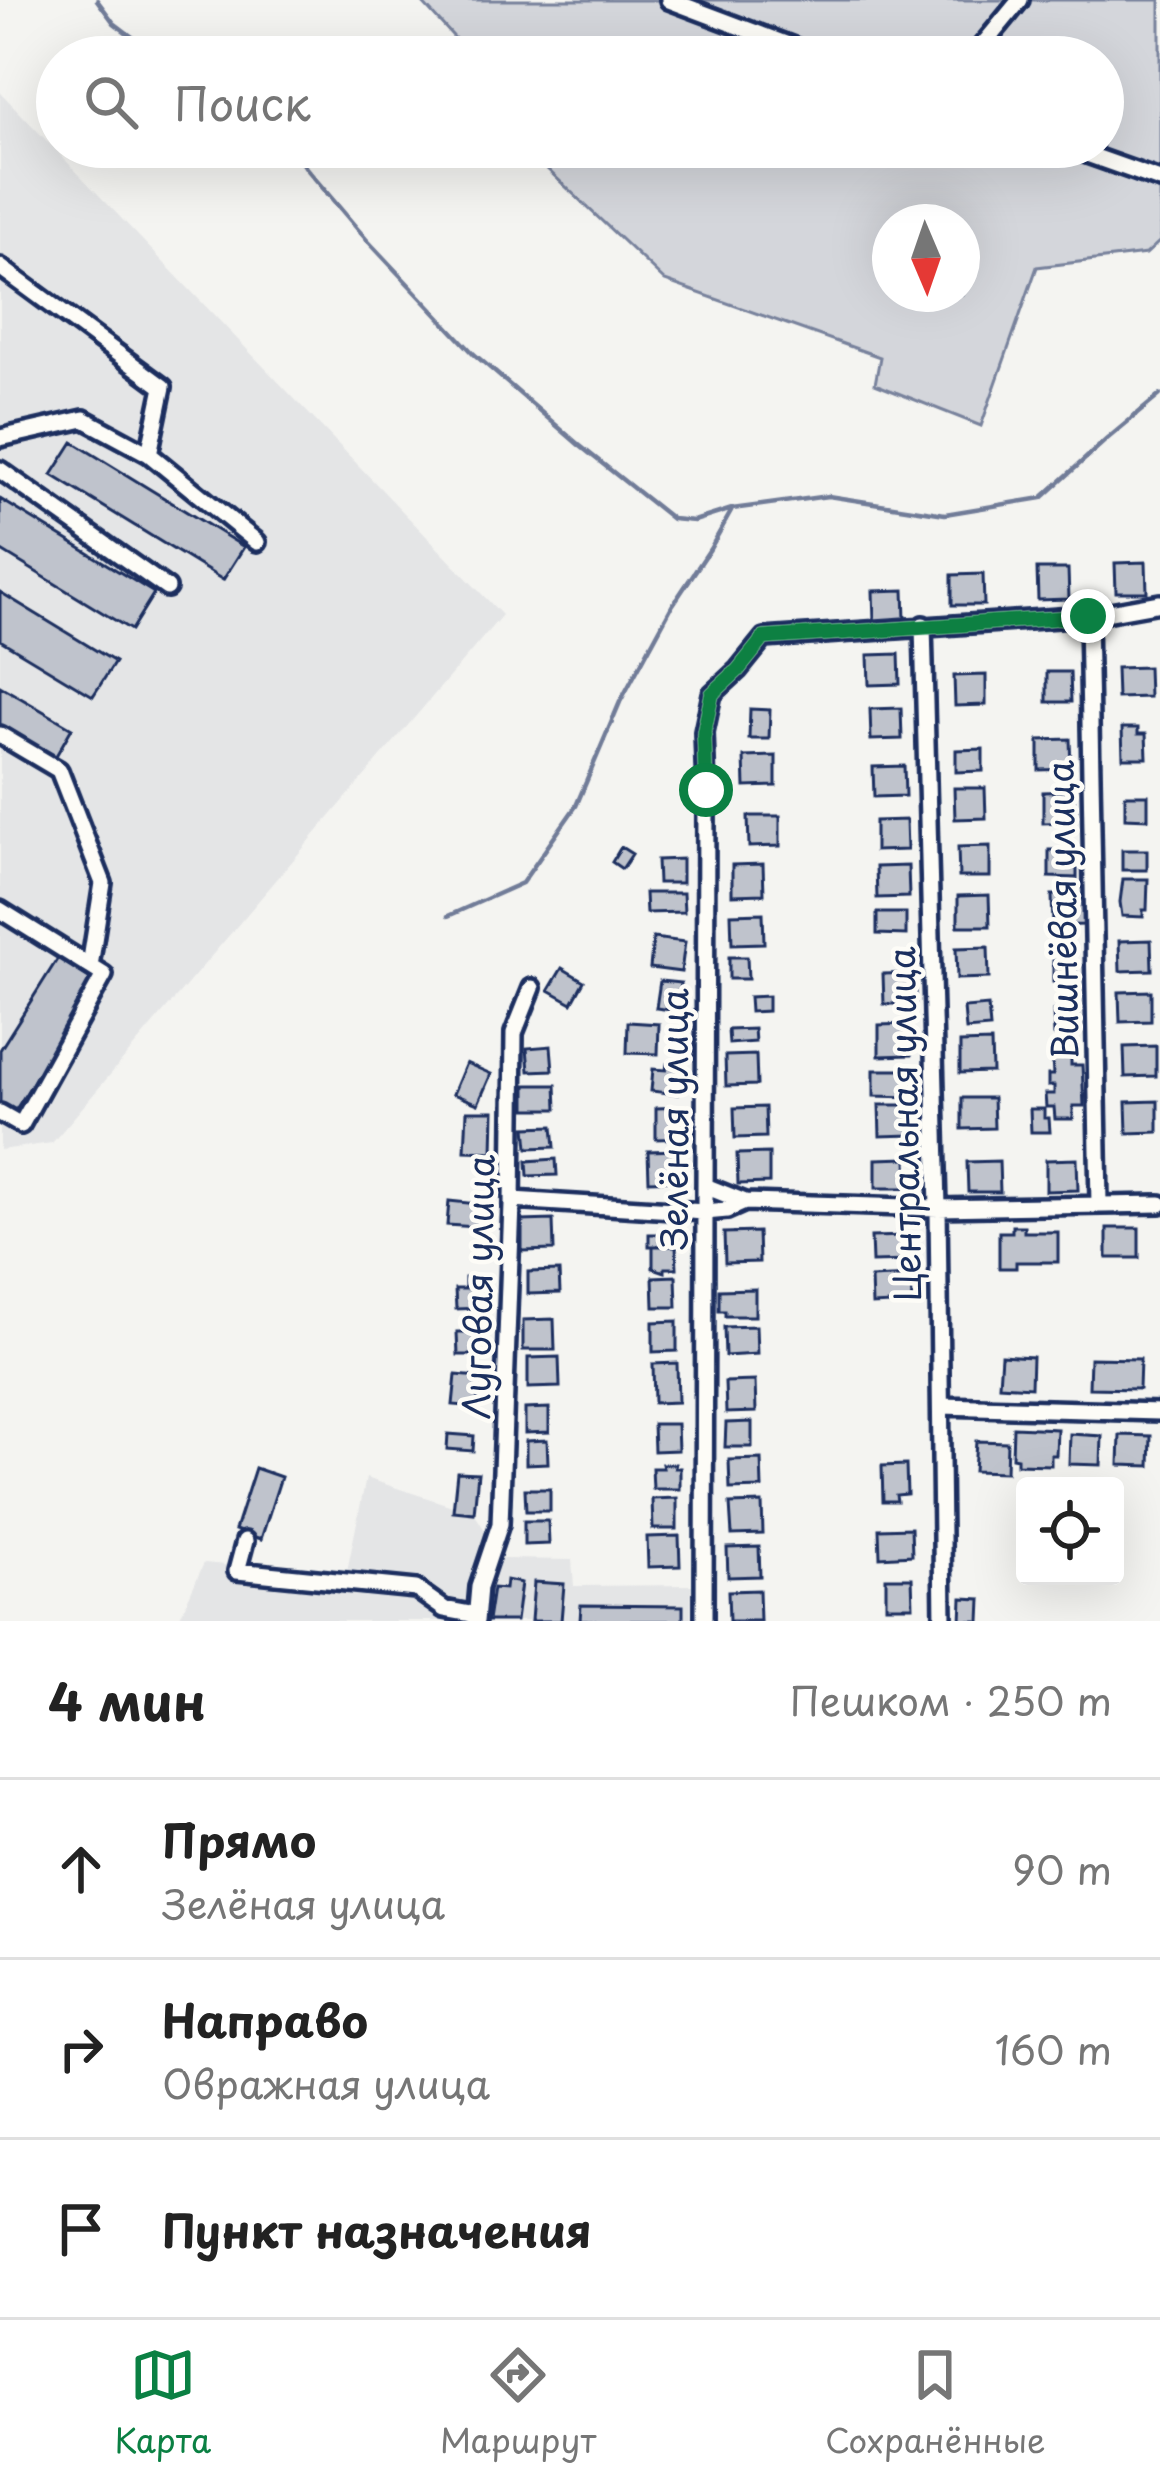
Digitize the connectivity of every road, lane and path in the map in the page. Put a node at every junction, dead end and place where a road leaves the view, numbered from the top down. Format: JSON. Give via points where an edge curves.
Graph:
{"nodes":[{"id":1,"x":669,"y":0,"type":"edge"},
{"id":2,"x":1020,"y":0,"type":"edge"},
{"id":3,"x":764,"y":36,"type":"edge"},
{"id":4,"x":991,"y":36,"type":"edge"},
{"id":5,"x":1124,"y":167,"type":"edge"},
{"id":6,"x":1160,"y":180,"type":"edge"},
{"id":7,"x":0,"y":268,"type":"edge"},
{"id":8,"x":0,"y":438,"type":"edge"},
{"id":9,"x":149,"y":454,"type":"junction"},
{"id":10,"x":0,"y":470,"type":"edge"},
{"id":11,"x":257,"y":542,"type":"dead end"},
{"id":12,"x":167,"y":588,"type":"dead end"},
{"id":13,"x":1160,"y":603,"type":"edge"},
{"id":14,"x":1088,"y":616,"type":"junction"},
{"id":15,"x":922,"y":625,"type":"junction"},
{"id":16,"x":0,"y":735,"type":"edge"},
{"id":17,"x":0,"y":910,"type":"edge"},
{"id":18,"x":90,"y":967,"type":"junction"},
{"id":19,"x":532,"y":988,"type":"dead end"},
{"id":20,"x":0,"y":1113,"type":"edge"},
{"id":21,"x":704,"y":1186,"type":"junction"},
{"id":22,"x":512,"y":1200,"type":"junction"},
{"id":23,"x":745,"y":1202,"type":"junction"},
{"id":24,"x":1099,"y":1204,"type":"junction"},
{"id":25,"x":1160,"y":1204,"type":"edge"},
{"id":26,"x":938,"y":1208,"type":"junction"},
{"id":27,"x":705,"y":1212,"type":"junction"},
{"id":28,"x":941,"y":1406,"type":"junction"},
{"id":29,"x":1160,"y":1412,"type":"edge"},
{"id":30,"x":245,"y":1541,"type":"dead end"},
{"id":31,"x":476,"y":1618,"type":"edge"},
{"id":32,"x":704,"y":1621,"type":"edge"},
{"id":33,"x":943,"y":1621,"type":"edge"}],
"edges":[{"from":1,"to":3,"type":"street"},
{"from":2,"to":4,"type":"street"},
{"from":5,"to":6,"type":"street"},
{"from":7,"to":9,"type":"street","via":[[164,387]]},
{"from":8,"to":9,"type":"street","via":[[85,419]]},
{"from":9,"to":11,"type":"street"},
{"from":10,"to":12,"type":"street"},
{"from":13,"to":14,"type":"street"},
{"from":14,"to":15,"type":"street"},
{"from":14,"to":24,"type":"street","name":"Вишнёвая улица"},
{"from":15,"to":21,"type":"street","name":"Зелёная улица","via":[[764,638],[712,694],[704,732]]},
{"from":15,"to":26,"type":"street","name":"Центральная улица"},
{"from":16,"to":18,"type":"street","via":[[59,770],[103,883]]},
{"from":17,"to":18,"type":"street"},
{"from":18,"to":20,"type":"street","via":[[104,975],[21,1125]]},
{"from":19,"to":22,"type":"street","name":"Луговая улица","via":[[514,1033]]},
{"from":21,"to":23,"type":"street"},
{"from":21,"to":27,"type":"street","name":"Зелёная улица"},
{"from":22,"to":27,"type":"street"},
{"from":22,"to":31,"type":"street","name":"Луговая улица","via":[[500,1524]]},
{"from":23,"to":26,"type":"street"},
{"from":23,"to":27,"type":"street"},
{"from":24,"to":25,"type":"street"},
{"from":24,"to":26,"type":"street"},
{"from":26,"to":28,"type":"street","name":"Центральная улица"},
{"from":27,"to":32,"type":"street","name":"Зелёная улица"},
{"from":28,"to":29,"type":"street"},
{"from":28,"to":33,"type":"street","name":"Центральная улица"},
{"from":30,"to":31,"type":"street","via":[[237,1571],[416,1588],[444,1609]]}]}
